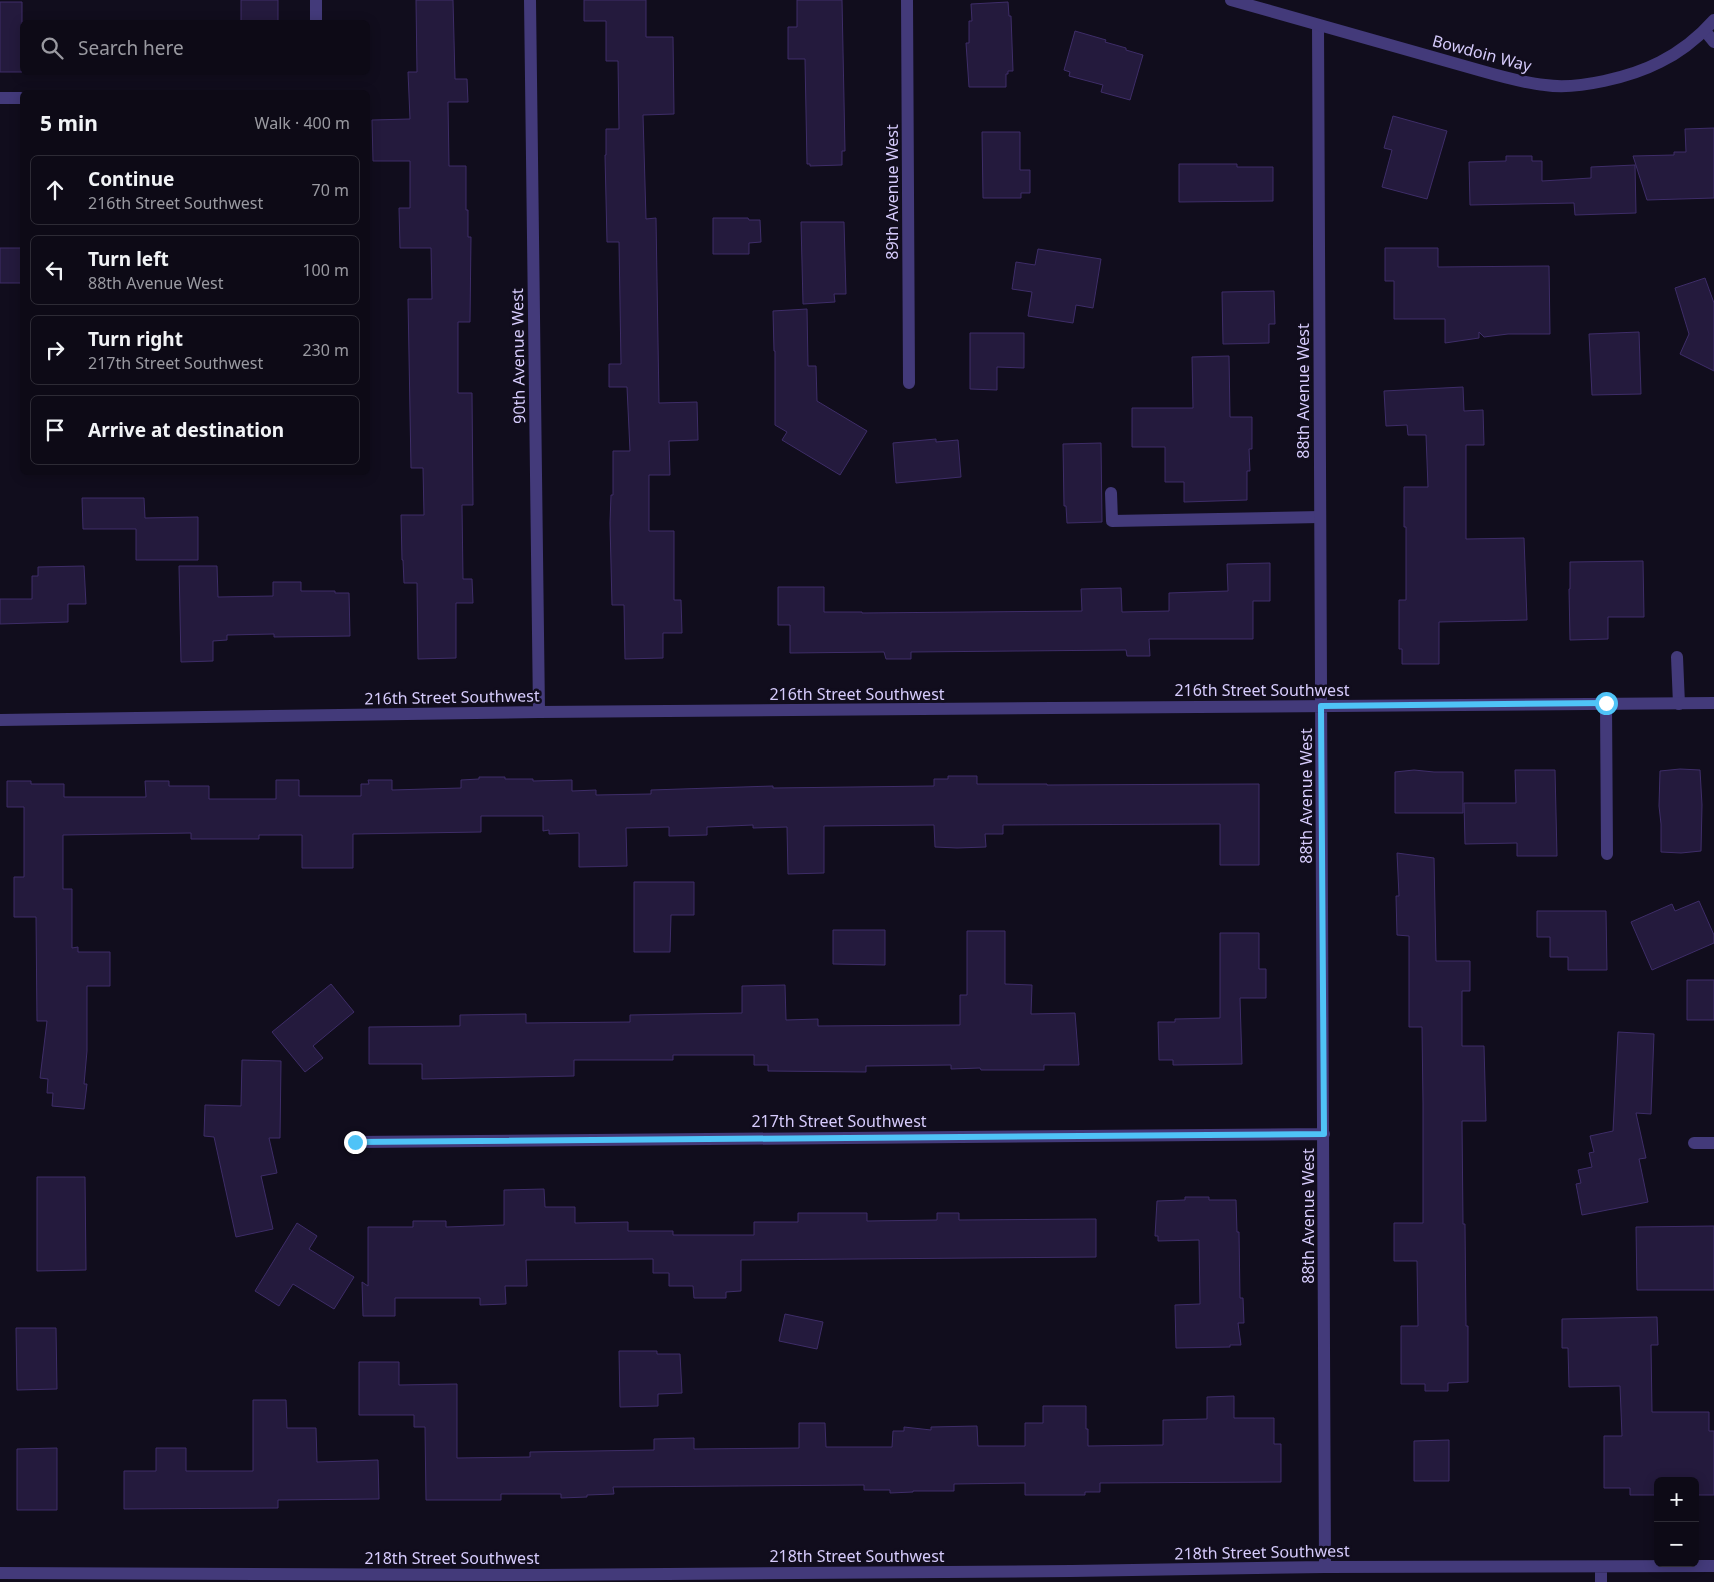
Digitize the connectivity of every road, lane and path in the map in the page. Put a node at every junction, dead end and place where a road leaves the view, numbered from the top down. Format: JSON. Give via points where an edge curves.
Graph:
{"nodes":[{"id":1,"x":316,"y":0,"type":"edge"},
{"id":2,"x":530,"y":0,"type":"edge"},
{"id":3,"x":907,"y":0,"type":"edge"},
{"id":4,"x":1231,"y":0,"type":"edge"},
{"id":5,"x":316,"y":20,"type":"edge"},
{"id":6,"x":1714,"y":20,"type":"edge"},
{"id":7,"x":1318,"y":25,"type":"junction"},
{"id":8,"x":1705,"y":30,"type":"junction"},
{"id":9,"x":1714,"y":42,"type":"edge"},
{"id":10,"x":0,"y":98,"type":"edge"},
{"id":11,"x":20,"y":98,"type":"edge"},
{"id":12,"x":909,"y":383,"type":"dead end"},
{"id":13,"x":1111,"y":493,"type":"dead end"},
{"id":14,"x":1320,"y":517,"type":"junction"},
{"id":15,"x":1677,"y":657,"type":"dead end"},
{"id":16,"x":1606,"y":703,"type":"junction"},
{"id":17,"x":1714,"y":703,"type":"edge"},
{"id":18,"x":1679,"y":704,"type":"junction"},
{"id":19,"x":1321,"y":706,"type":"junction"},
{"id":20,"x":539,"y":712,"type":"junction"},
{"id":21,"x":0,"y":720,"type":"edge"},
{"id":22,"x":1607,"y":854,"type":"dead end"},
{"id":23,"x":1324,"y":1134,"type":"junction"},
{"id":24,"x":355,"y":1142,"type":"dead end"},
{"id":25,"x":1694,"y":1143,"type":"dead end"},
{"id":26,"x":1714,"y":1143,"type":"edge"},
{"id":27,"x":1714,"y":1566,"type":"edge"},
{"id":28,"x":1325,"y":1567,"type":"junction"},
{"id":29,"x":1601,"y":1567,"type":"junction"},
{"id":30,"x":0,"y":1573,"type":"edge"},
{"id":31,"x":640,"y":1578,"type":"edge"},
{"id":32,"x":389,"y":1579,"type":"edge"},
{"id":33,"x":1601,"y":1582,"type":"edge"}],
"edges":[{"from":1,"to":5,"type":"street"},
{"from":2,"to":20,"type":"street","name":"90th Avenue West"},
{"from":3,"to":12,"type":"street","name":"89th Avenue West"},
{"from":4,"to":7,"type":"street","name":"Bowdoin Way"},
{"from":6,"to":8,"type":"street","name":"Bowdoin Way"},
{"from":7,"to":8,"type":"street","name":"Bowdoin Way","via":[[1514,80],[1547,86],[1568,86],[1623,76],[1660,62]]},
{"from":7,"to":14,"type":"street","name":"88th Avenue West"},
{"from":8,"to":9,"type":"street"},
{"from":10,"to":11,"type":"street"},
{"from":13,"to":14,"type":"street","via":[[1112,521]]},
{"from":14,"to":19,"type":"street","name":"88th Avenue West"},
{"from":15,"to":18,"type":"street"},
{"from":16,"to":18,"type":"street","name":"216th Street Southwest"},
{"from":16,"to":19,"type":"street","name":"216th Street Southwest"},
{"from":16,"to":22,"type":"street"},
{"from":17,"to":18,"type":"street","name":"216th Street Southwest"},
{"from":19,"to":20,"type":"street","name":"216th Street Southwest"},
{"from":19,"to":23,"type":"street","name":"88th Avenue West"},
{"from":20,"to":21,"type":"street","name":"216th Street Southwest"},
{"from":23,"to":24,"type":"street","name":"217th Street Southwest"},
{"from":23,"to":28,"type":"street","name":"88th Avenue West"},
{"from":25,"to":26,"type":"street"},
{"from":27,"to":29,"type":"street","name":"218th Street Southwest"},
{"from":28,"to":29,"type":"street","name":"218th Street Southwest"},
{"from":28,"to":31,"type":"street","name":"218th Street Southwest"},
{"from":29,"to":33,"type":"street"},
{"from":30,"to":32,"type":"street","name":"218th Street Southwest"},
{"from":31,"to":32,"type":"street","name":"218th Street Southwest"}]}
